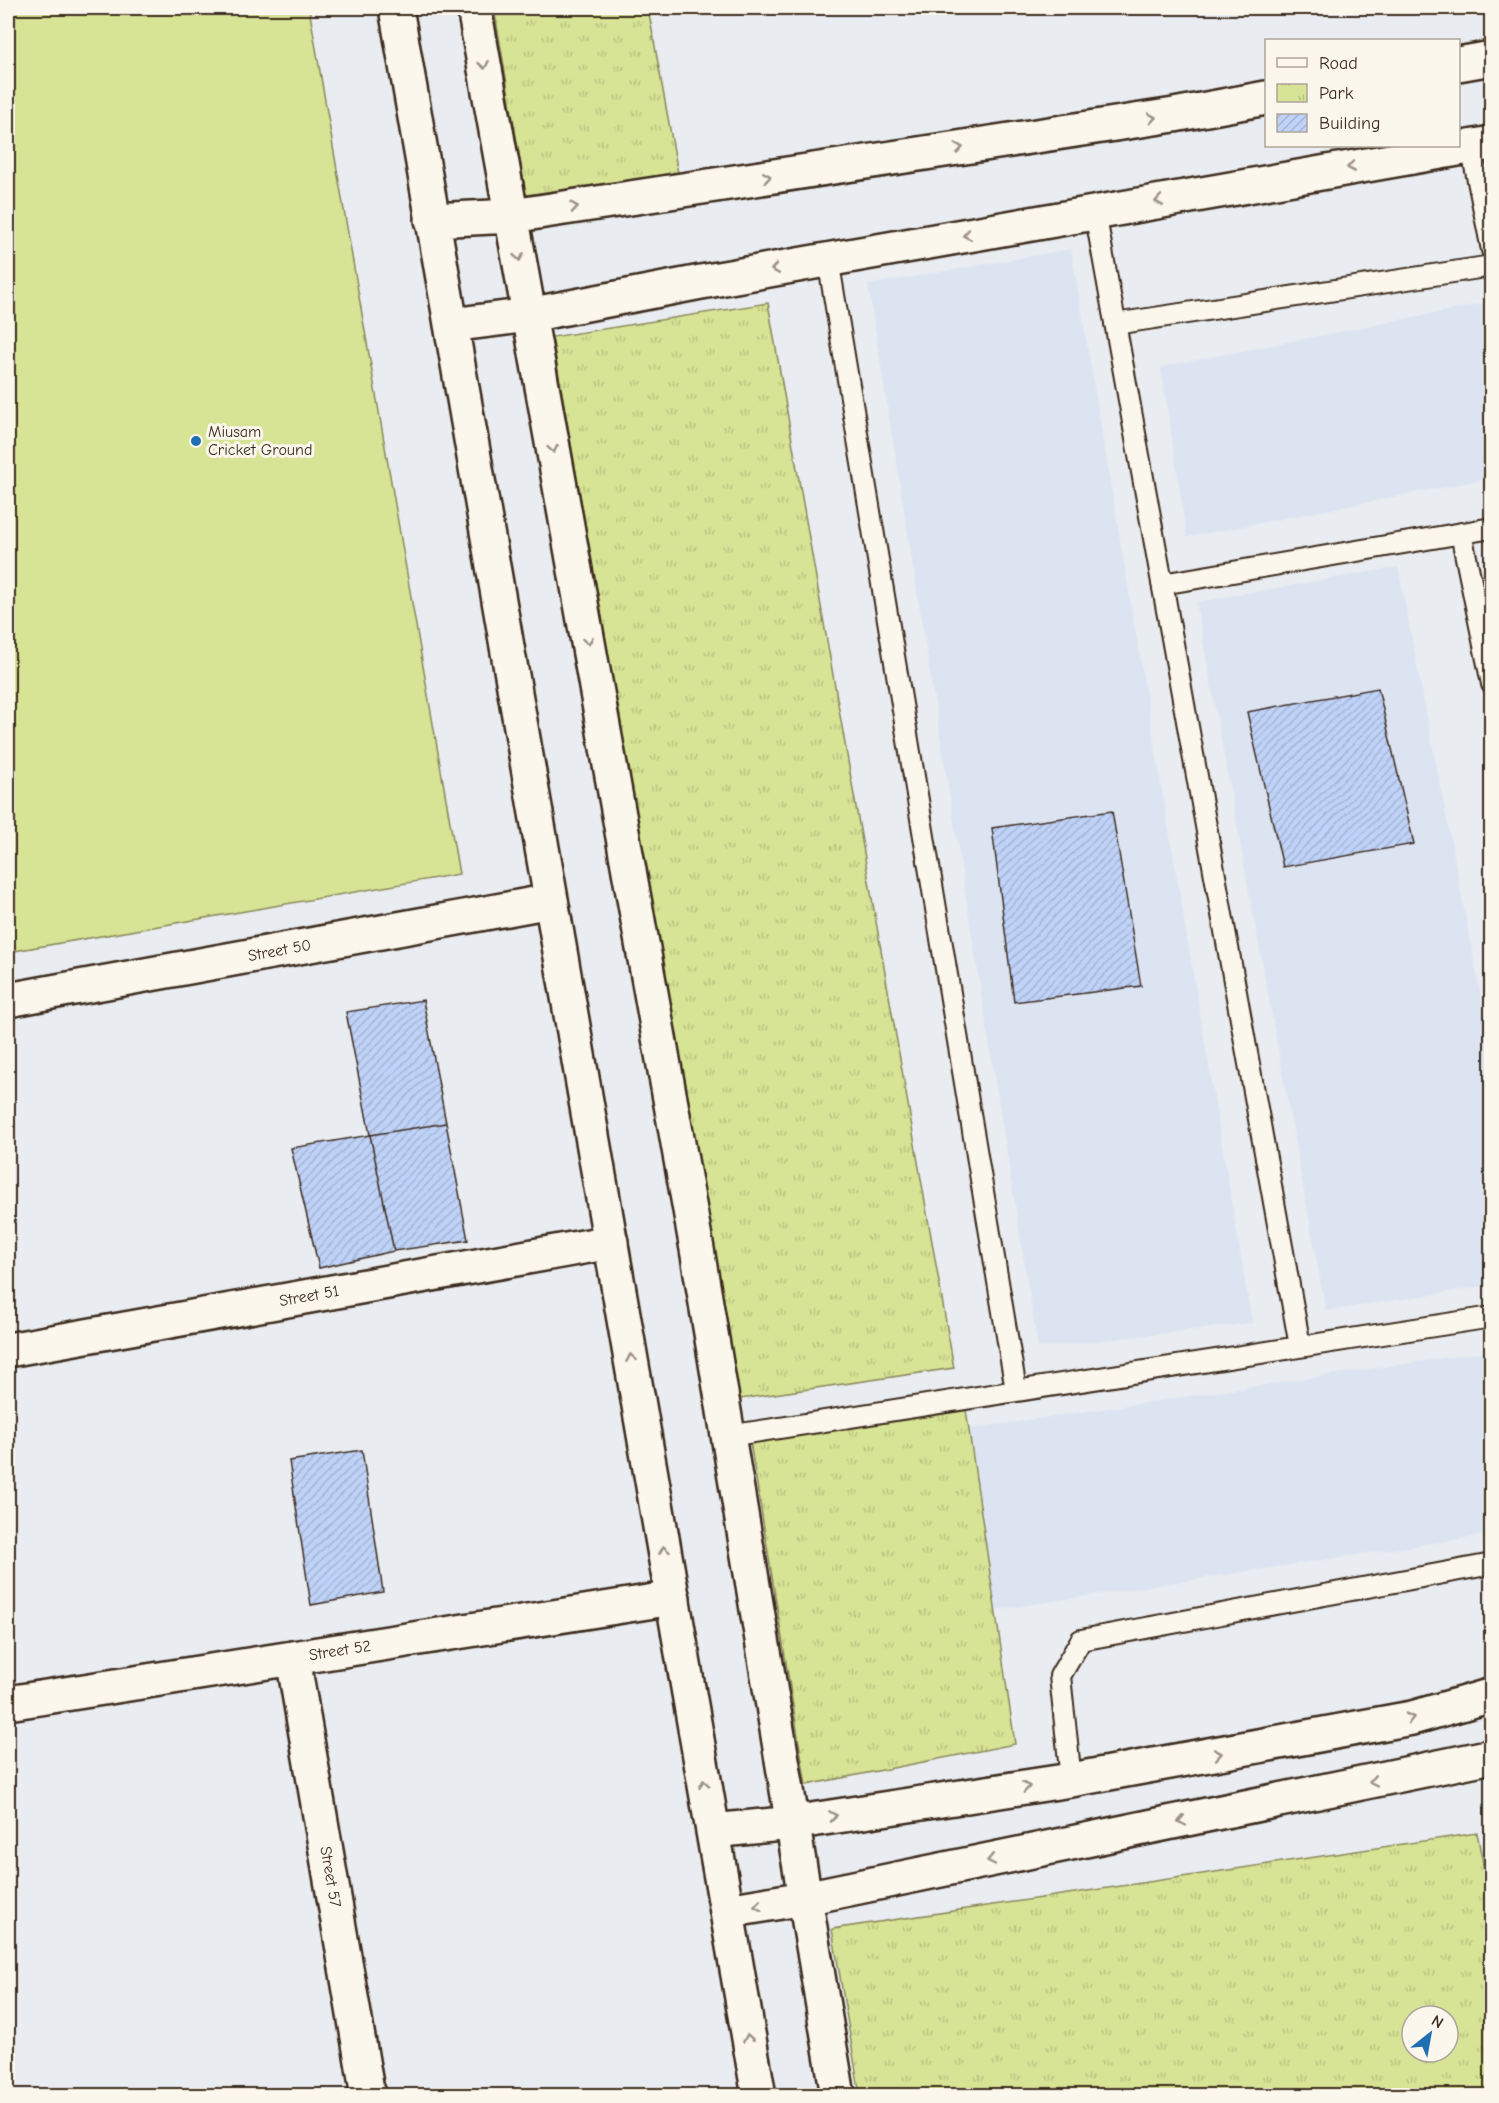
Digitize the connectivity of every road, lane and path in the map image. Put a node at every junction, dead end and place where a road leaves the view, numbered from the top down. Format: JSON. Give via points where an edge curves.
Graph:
{"nodes":[{"id":1,"x":396,"y":8,"type":"edge"},
{"id":2,"x":474,"y":8,"type":"edge"},
{"id":3,"x":1491,"y":58,"type":"edge"},
{"id":4,"x":1460,"y":64,"type":"edge"},
{"id":5,"x":1265,"y":98,"type":"edge"},
{"id":6,"x":1481,"y":145,"type":"edge"},
{"id":7,"x":1095,"y":212,"type":"junction"},
{"id":8,"x":512,"y":216,"type":"junction"},
{"id":9,"x":432,"y":220,"type":"junction"},
{"id":10,"x":1491,"y":250,"type":"edge"},
{"id":11,"x":828,"y":260,"type":"junction"},
{"id":12,"x":1491,"y":266,"type":"edge"},
{"id":13,"x":529,"y":315,"type":"junction"},
{"id":14,"x":1115,"y":324,"type":"junction"},
{"id":15,"x":451,"y":325,"type":"junction"},
{"id":16,"x":1491,"y":528,"type":"edge"},
{"id":17,"x":1461,"y":533,"type":"junction"},
{"id":18,"x":1162,"y":584,"type":"junction"},
{"id":19,"x":1491,"y":684,"type":"edge"},
{"id":20,"x":551,"y":901,"type":"junction"},
{"id":21,"x":8,"y":1000,"type":"edge"},
{"id":22,"x":610,"y":1242,"type":"junction"},
{"id":23,"x":1491,"y":1317,"type":"edge"},
{"id":24,"x":1300,"y":1346,"type":"junction"},
{"id":25,"x":8,"y":1350,"type":"edge"},
{"id":26,"x":1016,"y":1390,"type":"junction"},
{"id":27,"x":728,"y":1436,"type":"junction"},
{"id":28,"x":1491,"y":1564,"type":"edge"},
{"id":29,"x":672,"y":1598,"type":"junction"},
{"id":30,"x":293,"y":1658,"type":"junction"},
{"id":31,"x":1491,"y":1695,"type":"edge"},
{"id":32,"x":8,"y":1703,"type":"edge"},
{"id":33,"x":1491,"y":1756,"type":"edge"},
{"id":34,"x":1071,"y":1780,"type":"junction"},
{"id":35,"x":792,"y":1823,"type":"junction"},
{"id":36,"x":713,"y":1831,"type":"junction"},
{"id":37,"x":805,"y":1898,"type":"junction"},
{"id":38,"x":726,"y":1911,"type":"junction"},
{"id":39,"x":368,"y":2096,"type":"edge"},
{"id":40,"x":759,"y":2096,"type":"edge"},
{"id":41,"x":838,"y":2096,"type":"edge"}],
"edges":[{"from":1,"to":9,"type":"street"},
{"from":2,"to":8,"type":"street","one_way":true},
{"from":3,"to":4,"type":"street"},
{"from":8,"to":5,"type":"street","one_way":true},
{"from":6,"to":7,"type":"street","one_way":true},
{"from":6,"to":10,"type":"lane"},
{"from":7,"to":11,"type":"street","one_way":true},
{"from":7,"to":14,"type":"lane"},
{"from":8,"to":9,"type":"street"},
{"from":8,"to":13,"type":"street","one_way":true},
{"from":9,"to":15,"type":"street"},
{"from":11,"to":13,"type":"street","one_way":true},
{"from":11,"to":26,"type":"lane"},
{"from":12,"to":14,"type":"lane"},
{"from":13,"to":15,"type":"street"},
{"from":13,"to":27,"type":"street","one_way":true},
{"from":14,"to":18,"type":"lane"},
{"from":15,"to":20,"type":"street"},
{"from":16,"to":17,"type":"lane"},
{"from":17,"to":18,"type":"lane"},
{"from":17,"to":19,"type":"lane"},
{"from":18,"to":24,"type":"lane"},
{"from":20,"to":21,"type":"street","name":"Street 50"},
{"from":20,"to":22,"type":"street"},
{"from":22,"to":25,"type":"street","name":"Street 51"},
{"from":29,"to":22,"type":"street","one_way":true},
{"from":23,"to":24,"type":"lane"},
{"from":24,"to":26,"type":"lane"},
{"from":26,"to":27,"type":"lane"},
{"from":27,"to":35,"type":"street"},
{"from":28,"to":34,"type":"lane","via":[[1081,1640],[1060,1676]]},
{"from":29,"to":30,"type":"street","name":"Street 52"},
{"from":36,"to":29,"type":"street","one_way":true},
{"from":30,"to":32,"type":"street","name":"Street 52"},
{"from":30,"to":39,"type":"street","name":"Street 57"},
{"from":34,"to":31,"type":"street","one_way":true,"via":[[1412,1718]]},
{"from":33,"to":37,"type":"street","one_way":true},
{"from":35,"to":34,"type":"street","one_way":true},
{"from":35,"to":36,"type":"street"},
{"from":35,"to":37,"type":"street"},
{"from":36,"to":38,"type":"street"},
{"from":37,"to":38,"type":"street","one_way":true},
{"from":37,"to":41,"type":"street"},
{"from":40,"to":38,"type":"street","one_way":true}]}
